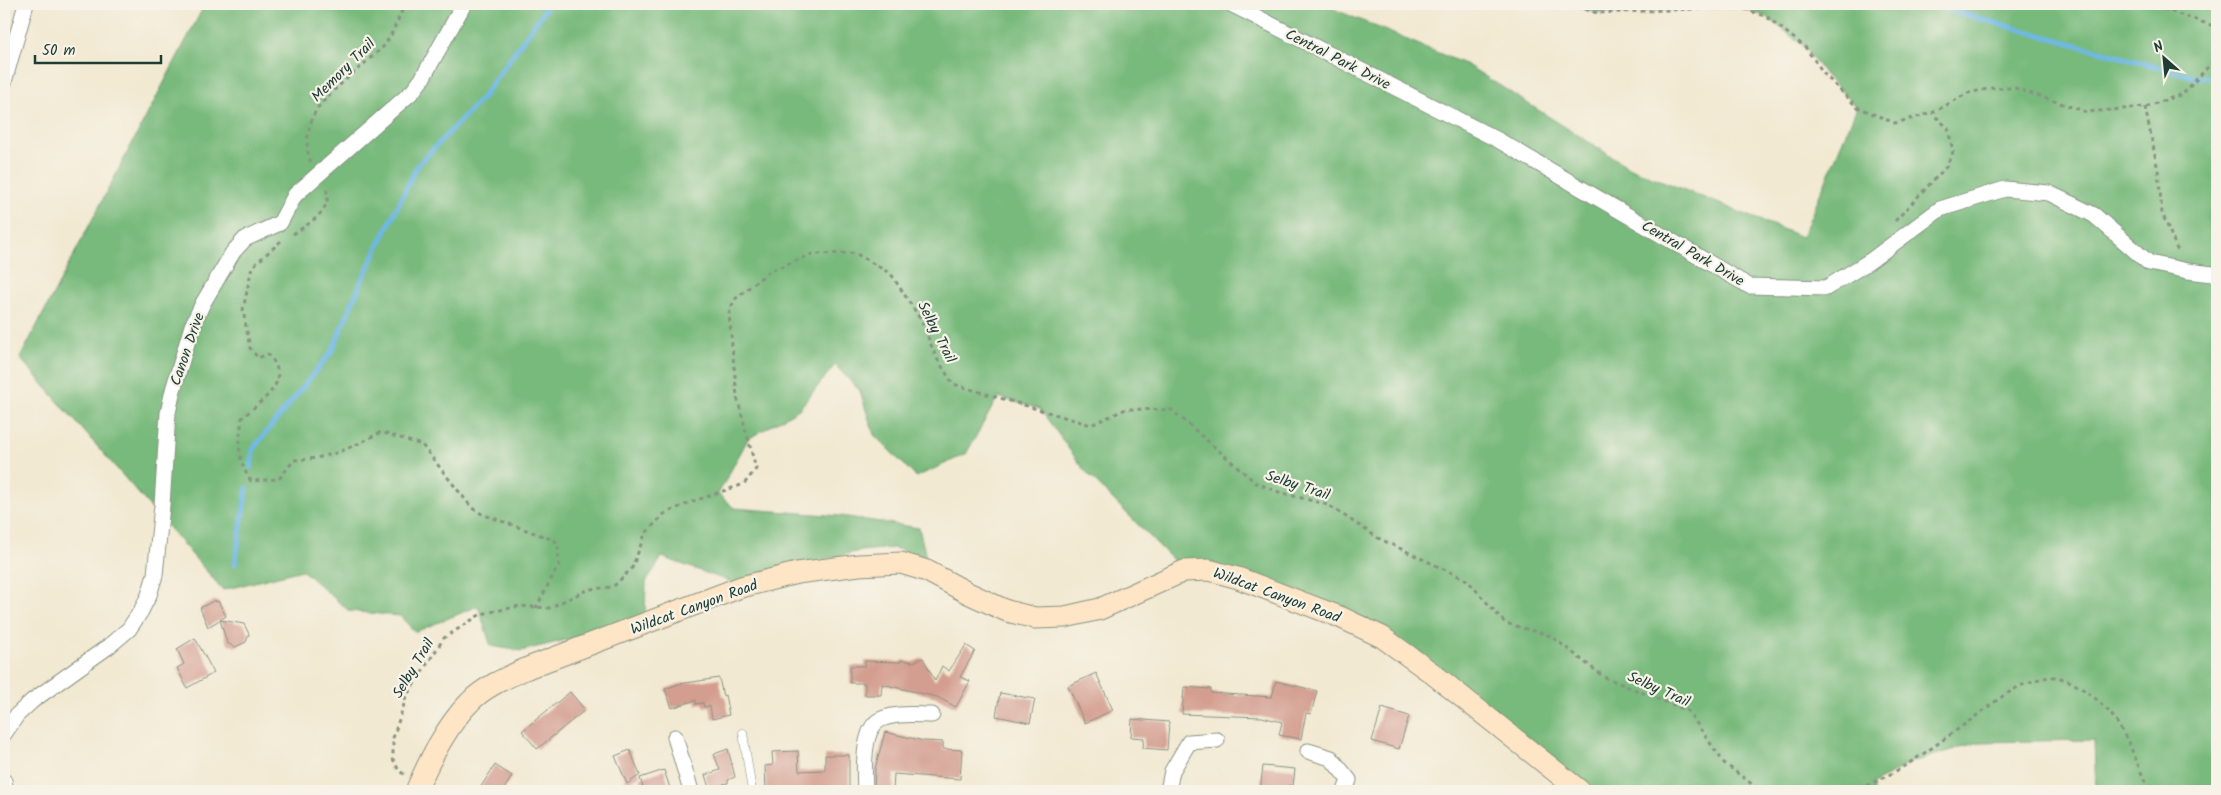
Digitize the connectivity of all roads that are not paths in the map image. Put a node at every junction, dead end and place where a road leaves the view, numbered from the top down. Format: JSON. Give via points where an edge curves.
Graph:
{"nodes":[{"id":1,"x":26,"y":4,"type":"edge"},
{"id":2,"x":464,"y":4,"type":"edge"},
{"id":3,"x":1231,"y":4,"type":"edge"},
{"id":4,"x":4,"y":82,"type":"edge"},
{"id":5,"x":2217,"y":273,"type":"edge"},
{"id":6,"x":932,"y":715,"type":"dead end"},
{"id":7,"x":743,"y":733,"type":"dead end"},
{"id":8,"x":4,"y":734,"type":"edge"},
{"id":9,"x":675,"y":737,"type":"dead end"},
{"id":10,"x":1217,"y":740,"type":"dead end"},
{"id":11,"x":1308,"y":751,"type":"dead end"},
{"id":12,"x":4,"y":781,"type":"edge"},
{"id":13,"x":418,"y":787,"type":"edge"},
{"id":14,"x":6,"y":791,"type":"edge"},
{"id":15,"x":691,"y":791,"type":"edge"},
{"id":16,"x":752,"y":791,"type":"edge"},
{"id":17,"x":865,"y":791,"type":"edge"},
{"id":18,"x":1168,"y":791,"type":"edge"},
{"id":19,"x":1345,"y":791,"type":"edge"},
{"id":20,"x":1580,"y":791,"type":"edge"}],
"edges":[{"from":1,"to":4,"type":"street"},
{"from":2,"to":8,"type":"street","name":"Canon Drive","via":[[413,91],[295,195],[280,223],[245,239],[233,252],[192,326],[168,413],[155,575],[149,595],[129,629],[32,701]]},
{"from":3,"to":5,"type":"street","name":"Central Park Drive","via":[[1498,140],[1749,286],[1826,288],[1870,261],[1940,209],[2005,189],[2050,193],[2094,215],[2149,263]]},
{"from":6,"to":17,"type":"street","via":[[899,715],[879,720],[870,729],[864,765]]},
{"from":7,"to":16,"type":"lane"},
{"from":9,"to":15,"type":"street"},
{"from":10,"to":18,"type":"street","via":[[1189,742],[1172,771]]},
{"from":11,"to":19,"type":"street","via":[[1331,758],[1349,780]]},
{"from":12,"to":14,"type":"street"},
{"from":13,"to":20,"type":"street","name":"Wildcat Canyon Road","via":[[438,744],[470,701],[501,680],[742,587],[797,573],[901,563],[928,571],[1007,611],[1035,618],[1065,617],[1100,609],[1184,571],[1209,570],[1238,578],[1340,617],[1382,637]]}]}
